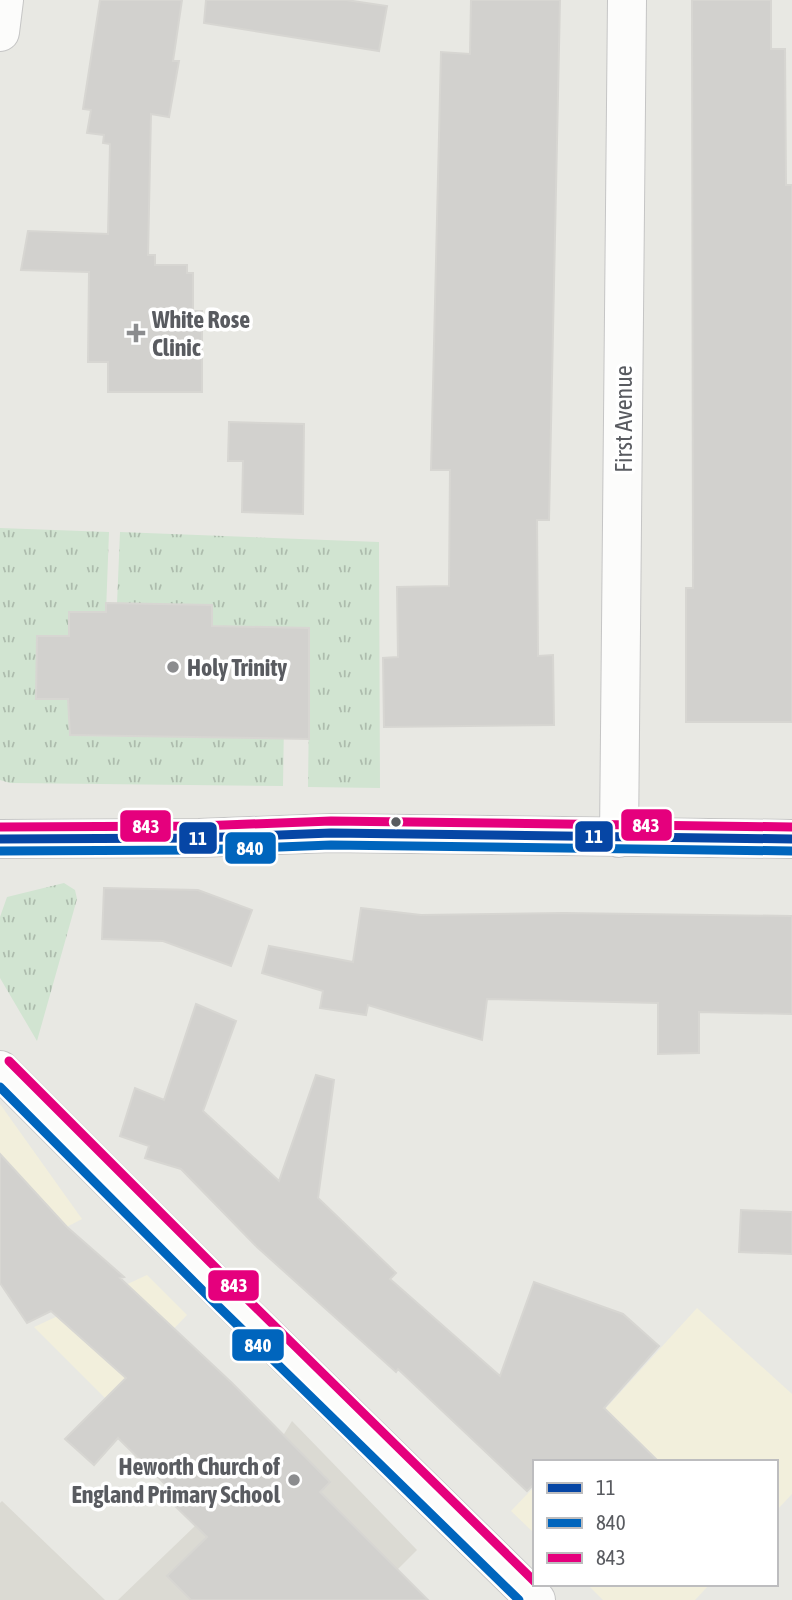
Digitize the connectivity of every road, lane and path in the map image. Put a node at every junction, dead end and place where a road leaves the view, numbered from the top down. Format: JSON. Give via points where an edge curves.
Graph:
{"nodes":[{"id":1,"x":5,"y":0,"type":"edge"},
{"id":2,"x":627,"y":0,"type":"edge"},
{"id":3,"x":0,"y":32,"type":"edge"},
{"id":4,"x":620,"y":838,"type":"junction"},
{"id":5,"x":0,"y":839,"type":"edge"},
{"id":6,"x":792,"y":839,"type":"edge"},
{"id":7,"x":0,"y":1069,"type":"edge"},
{"id":8,"x":536,"y":1600,"type":"edge"}],
"edges":[{"from":1,"to":3,"type":"street"},
{"from":2,"to":4,"type":"street","name":"First Avenue"},
{"from":4,"to":5,"type":"street","via":[[331,833]]},
{"from":4,"to":6,"type":"street"},
{"from":7,"to":8,"type":"street"}]}
